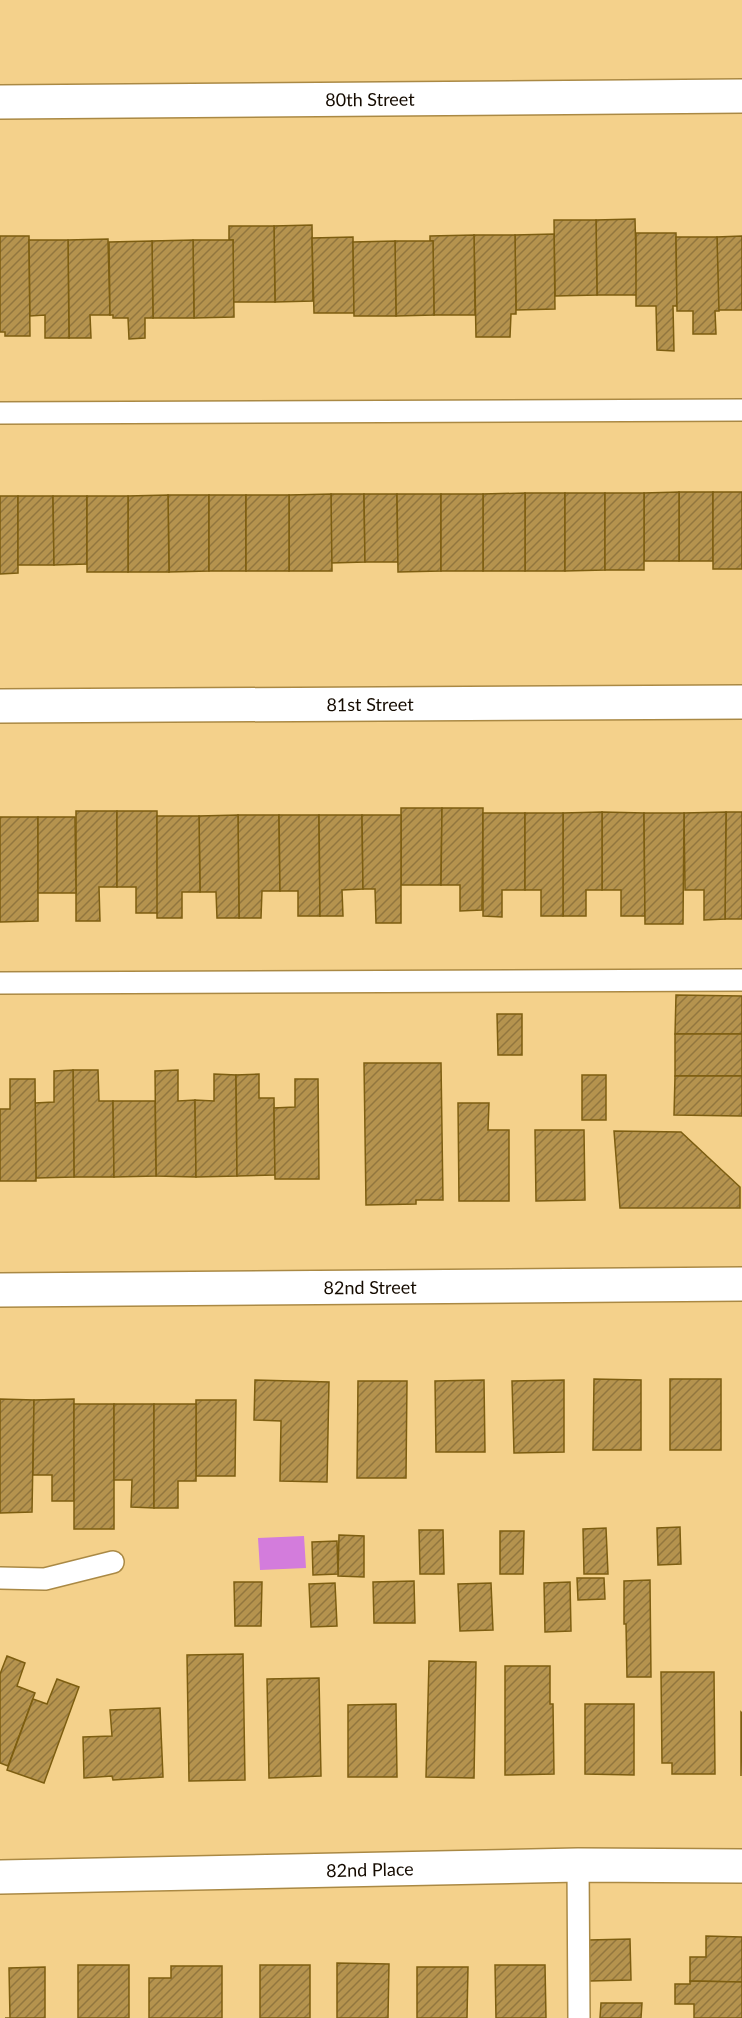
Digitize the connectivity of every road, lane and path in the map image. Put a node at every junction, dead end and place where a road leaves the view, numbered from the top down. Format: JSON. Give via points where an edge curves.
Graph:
{"nodes":[{"id":1,"x":742,"y":96,"type":"edge"},
{"id":2,"x":0,"y":102,"type":"edge"},
{"id":3,"x":742,"y":410,"type":"edge"},
{"id":4,"x":0,"y":414,"type":"edge"},
{"id":5,"x":742,"y":702,"type":"edge"},
{"id":6,"x":0,"y":706,"type":"edge"},
{"id":7,"x":742,"y":980,"type":"edge"},
{"id":8,"x":0,"y":983,"type":"edge"},
{"id":9,"x":742,"y":1284,"type":"edge"},
{"id":10,"x":0,"y":1290,"type":"edge"},
{"id":11,"x":113,"y":1562,"type":"dead end"},
{"id":12,"x":0,"y":1578,"type":"edge"},
{"id":13,"x":578,"y":1865,"type":"junction"},
{"id":14,"x":742,"y":1866,"type":"edge"},
{"id":15,"x":0,"y":1877,"type":"edge"},
{"id":16,"x":579,"y":2018,"type":"edge"}],
"edges":[{"from":1,"to":2,"type":"street","name":"80th Street"},
{"from":3,"to":4,"type":"lane"},
{"from":5,"to":6,"type":"street","name":"81st Street"},
{"from":7,"to":8,"type":"lane"},
{"from":9,"to":10,"type":"street","name":"82nd Street"},
{"from":11,"to":12,"type":"lane","via":[[45,1579]]},
{"from":13,"to":14,"type":"street","name":"82nd Place"},
{"from":13,"to":15,"type":"street","name":"82nd Place"},
{"from":13,"to":16,"type":"lane"}]}
